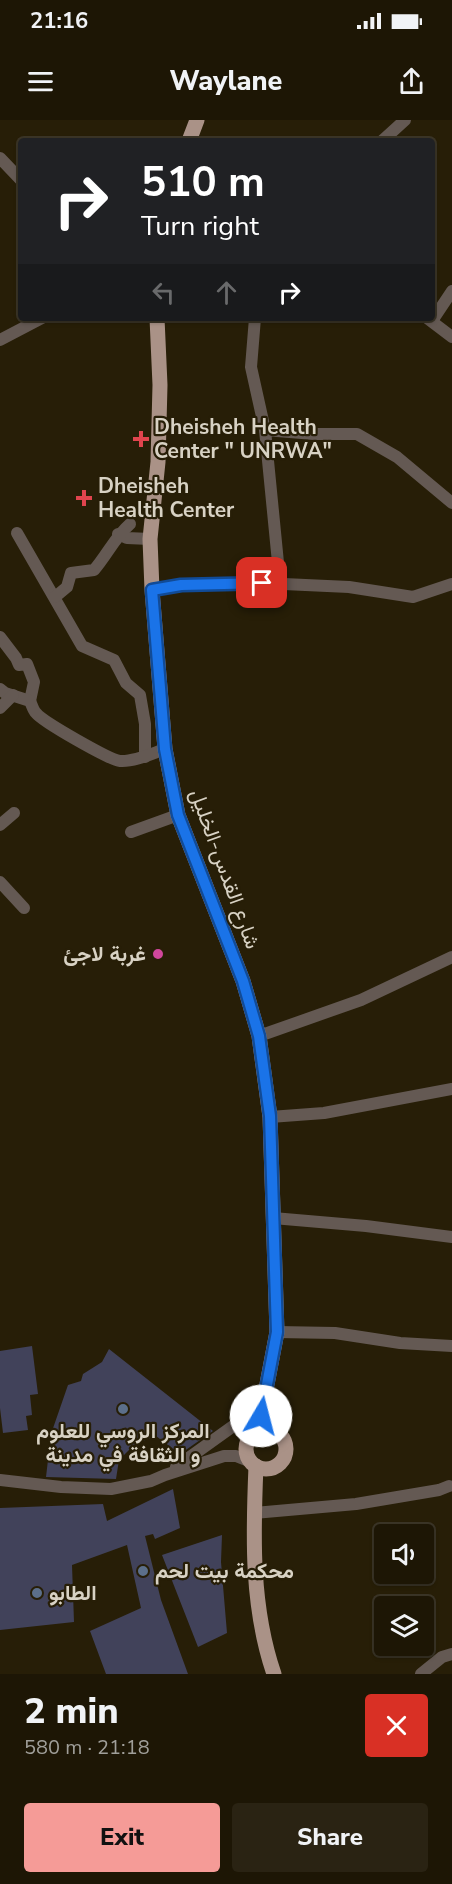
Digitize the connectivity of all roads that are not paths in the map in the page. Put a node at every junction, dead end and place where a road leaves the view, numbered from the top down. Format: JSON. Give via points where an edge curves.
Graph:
{"nodes":[{"id":1,"x":196,"y":120,"type":"edge"},
{"id":2,"x":405,"y":120,"type":"edge"},
{"id":3,"x":190,"y":138,"type":"edge"},
{"id":4,"x":385,"y":138,"type":"edge"},
{"id":5,"x":0,"y":158,"type":"edge"},
{"id":6,"x":18,"y":177,"type":"edge"},
{"id":7,"x":452,"y":291,"type":"edge"},
{"id":8,"x":435,"y":312,"type":"edge"},
{"id":9,"x":36,"y":321,"type":"edge"},
{"id":10,"x":157,"y":321,"type":"edge"},
{"id":11,"x":255,"y":321,"type":"edge"},
{"id":12,"x":430,"y":321,"type":"edge"},
{"id":13,"x":452,"y":337,"type":"edge"},
{"id":14,"x":0,"y":340,"type":"edge"},
{"id":15,"x":265,"y":430,"type":"junction"},
{"id":16,"x":452,"y":503,"type":"edge"},
{"id":17,"x":130,"y":524,"type":"dead end"},
{"id":18,"x":17,"y":533,"type":"dead end"},
{"id":19,"x":118,"y":534,"type":"junction"},
{"id":20,"x":150,"y":539,"type":"junction"},
{"id":21,"x":280,"y":583,"type":"junction"},
{"id":22,"x":452,"y":584,"type":"edge"},
{"id":23,"x":152,"y":590,"type":"junction"},
{"id":24,"x":55,"y":597,"type":"junction"},
{"id":25,"x":0,"y":637,"type":"edge"},
{"id":26,"x":0,"y":689,"type":"edge"},
{"id":27,"x":13,"y":695,"type":"junction"},
{"id":28,"x":30,"y":701,"type":"junction"},
{"id":29,"x":0,"y":708,"type":"edge"},
{"id":30,"x":165,"y":749,"type":"junction"},
{"id":31,"x":145,"y":757,"type":"junction"},
{"id":32,"x":14,"y":813,"type":"dead end"},
{"id":33,"x":178,"y":815,"type":"junction"},
{"id":34,"x":0,"y":825,"type":"edge"},
{"id":35,"x":131,"y":832,"type":"dead end"},
{"id":36,"x":0,"y":882,"type":"edge"},
{"id":37,"x":24,"y":908,"type":"dead end"},
{"id":38,"x":452,"y":957,"type":"edge"},
{"id":39,"x":259,"y":1036,"type":"junction"},
{"id":40,"x":452,"y":1089,"type":"edge"},
{"id":41,"x":270,"y":1116,"type":"junction"},
{"id":42,"x":273,"y":1218,"type":"junction"},
{"id":43,"x":452,"y":1237,"type":"edge"},
{"id":44,"x":277,"y":1332,"type":"junction"},
{"id":45,"x":452,"y":1346,"type":"edge"},
{"id":46,"x":265,"y":1388,"type":"junction"},
{"id":47,"x":258,"y":1431,"type":"junction"},
{"id":48,"x":254,"y":1464,"type":"junction"},
{"id":49,"x":165,"y":1474,"type":"junction"},
{"id":50,"x":0,"y":1480,"type":"edge"},
{"id":51,"x":449,"y":1486,"type":"dead end"},
{"id":52,"x":254,"y":1514,"type":"junction"},
{"id":53,"x":452,"y":1654,"type":"edge"},
{"id":54,"x":273,"y":1674,"type":"edge"},
{"id":55,"x":421,"y":1674,"type":"edge"}],
"edges":[{"from":1,"to":3,"type":"main road"},
{"from":2,"to":4,"type":"street"},
{"from":5,"to":6,"type":"street"},
{"from":7,"to":8,"type":"street"},
{"from":9,"to":14,"type":"street"},
{"from":10,"to":20,"type":"main road","name":"شارع القدس-الخليل","via":[[158,462]]},
{"from":11,"to":15,"type":"street","via":[[251,367]]},
{"from":12,"to":13,"type":"street"},
{"from":15,"to":16,"type":"street","via":[[357,434],[397,457]]},
{"from":15,"to":21,"type":"street"},
{"from":17,"to":19,"type":"street"},
{"from":18,"to":24,"type":"street"},
{"from":19,"to":20,"type":"street"},
{"from":19,"to":24,"type":"street","via":[[94,570],[71,573],[67,587]]},
{"from":20,"to":23,"type":"main road","name":"شارع القدس-الخليل"},
{"from":21,"to":22,"type":"street","via":[[349,587],[413,597]]},
{"from":21,"to":23,"type":"street","via":[[181,585]]},
{"from":23,"to":30,"type":"main road","name":"شارع القدس-الخليل"},
{"from":24,"to":31,"type":"street","via":[[82,646],[114,660],[126,683],[140,695]]},
{"from":25,"to":28,"type":"street","via":[[19,665],[27,664],[34,682]]},
{"from":26,"to":27,"type":"street"},
{"from":27,"to":28,"type":"street"},
{"from":27,"to":29,"type":"street"},
{"from":28,"to":31,"type":"street","via":[[36,713],[56,730],[89,747],[119,761]]},
{"from":30,"to":31,"type":"street"},
{"from":30,"to":33,"type":"main road","name":"شارع القدس-الخليل"},
{"from":32,"to":34,"type":"street"},
{"from":33,"to":35,"type":"street"},
{"from":33,"to":39,"type":"main road","name":"شارع القدس-الخليل","via":[[243,981]]},
{"from":36,"to":37,"type":"street"},
{"from":38,"to":39,"type":"street","via":[[361,1000]]},
{"from":39,"to":41,"type":"main road","name":"شارع القدس-الخليل"},
{"from":40,"to":41,"type":"street","via":[[324,1113]]},
{"from":41,"to":42,"type":"main road","name":"شارع القدس-الخليل"},
{"from":42,"to":43,"type":"street"},
{"from":42,"to":44,"type":"main road","name":"شارع القدس-الخليل"},
{"from":44,"to":45,"type":"street","via":[[335,1333]]},
{"from":44,"to":46,"type":"main road","name":"شارع القدس-الخليل"},
{"from":46,"to":47,"type":"main road","name":"شارع القدس-الخليل"},
{"from":46,"to":49,"type":"street","via":[[250,1414]]},
{"from":47,"to":48,"type":"main road","via":[[247,1443],[248,1457]]},
{"from":47,"to":48,"type":"main road","via":[[268,1429],[279,1434],[286,1451],[275,1466]]},
{"from":48,"to":49,"type":"street","via":[[236,1456],[224,1456]]},
{"from":48,"to":52,"type":"main road"},
{"from":49,"to":50,"type":"street","via":[[111,1490]]},
{"from":51,"to":52,"type":"street","via":[[356,1504]]},
{"from":52,"to":54,"type":"main road","via":[[255,1585]]},
{"from":53,"to":55,"type":"street"}]}
